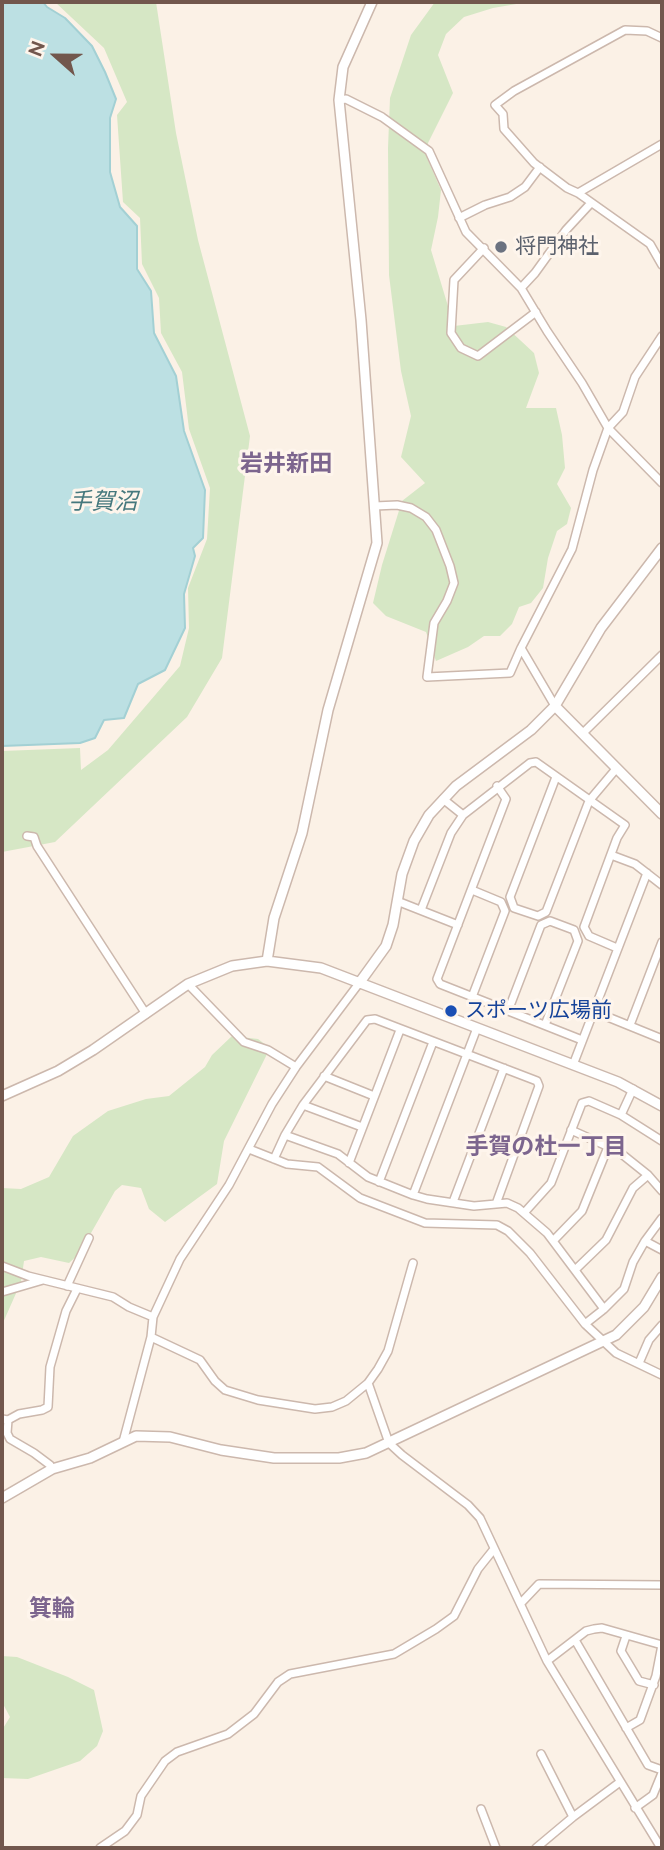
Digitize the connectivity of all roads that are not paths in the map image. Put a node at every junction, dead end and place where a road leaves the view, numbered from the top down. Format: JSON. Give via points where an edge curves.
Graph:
{"nodes":[{"id":1,"x":372,"y":2,"type":"edge"},
{"id":2,"x":662,"y":38,"type":"edge"},
{"id":3,"x":340,"y":100,"type":"junction"},
{"id":4,"x":662,"y":145,"type":"edge"},
{"id":5,"x":540,"y":167,"type":"junction"},
{"id":6,"x":578,"y":193,"type":"junction"},
{"id":7,"x":590,"y":204,"type":"junction"},
{"id":8,"x":459,"y":218,"type":"junction"},
{"id":9,"x":484,"y":248,"type":"junction"},
{"id":10,"x":662,"y":262,"type":"edge"},
{"id":11,"x":521,"y":288,"type":"junction"},
{"id":12,"x":536,"y":312,"type":"junction"},
{"id":13,"x":662,"y":336,"type":"edge"},
{"id":14,"x":608,"y":428,"type":"junction"},
{"id":15,"x":662,"y":483,"type":"edge"},
{"id":16,"x":375,"y":506,"type":"junction"},
{"id":17,"x":662,"y":548,"type":"edge"},
{"id":18,"x":521,"y":648,"type":"junction"},
{"id":19,"x":662,"y":655,"type":"edge"},
{"id":20,"x":555,"y":706,"type":"junction"},
{"id":21,"x":582,"y":734,"type":"junction"},
{"id":22,"x":617,"y":769,"type":"junction"},
{"id":23,"x":556,"y":777,"type":"junction"},
{"id":24,"x":498,"y":786,"type":"junction"},
{"id":25,"x":443,"y":799,"type":"junction"},
{"id":26,"x":589,"y":801,"type":"junction"},
{"id":27,"x":662,"y":814,"type":"edge"},
{"id":28,"x":463,"y":816,"type":"junction"},
{"id":29,"x":27,"y":836,"type":"dead end"},
{"id":30,"x":611,"y":855,"type":"junction"},
{"id":31,"x":647,"y":873,"type":"junction"},
{"id":32,"x":662,"y":885,"type":"edge"},
{"id":33,"x":471,"y":890,"type":"junction"},
{"id":34,"x":397,"y":901,"type":"junction"},
{"id":35,"x":421,"y":910,"type":"junction"},
{"id":36,"x":458,"y":925,"type":"junction"},
{"id":37,"x":662,"y":942,"type":"edge"},
{"id":38,"x":617,"y":948,"type":"junction"},
{"id":39,"x":267,"y":961,"type":"junction"},
{"id":40,"x":360,"y":982,"type":"junction"},
{"id":41,"x":188,"y":984,"type":"junction"},
{"id":42,"x":472,"y":997,"type":"junction"},
{"id":43,"x":508,"y":1011,"type":"junction"},
{"id":44,"x":593,"y":1011,"type":"junction"},
{"id":45,"x":146,"y":1014,"type":"junction"},
{"id":46,"x":545,"y":1025,"type":"junction"},
{"id":47,"x":630,"y":1025,"type":"junction"},
{"id":48,"x":477,"y":1028,"type":"junction"},
{"id":49,"x":400,"y":1030,"type":"junction"},
{"id":50,"x":662,"y":1039,"type":"edge"},
{"id":51,"x":582,"y":1040,"type":"junction"},
{"id":52,"x":433,"y":1042,"type":"junction"},
{"id":53,"x":467,"y":1054,"type":"junction"},
{"id":54,"x":573,"y":1065,"type":"junction"},
{"id":55,"x":296,"y":1066,"type":"junction"},
{"id":56,"x":504,"y":1068,"type":"junction"},
{"id":57,"x":324,"y":1076,"type":"junction"},
{"id":58,"x":633,"y":1089,"type":"junction"},
{"id":59,"x":2,"y":1096,"type":"edge"},
{"id":60,"x":374,"y":1096,"type":"junction"},
{"id":61,"x":303,"y":1105,"type":"junction"},
{"id":62,"x":662,"y":1106,"type":"edge"},
{"id":63,"x":621,"y":1115,"type":"junction"},
{"id":64,"x":362,"y":1128,"type":"junction"},
{"id":65,"x":571,"y":1130,"type":"junction"},
{"id":66,"x":285,"y":1135,"type":"junction"},
{"id":67,"x":662,"y":1141,"type":"edge"},
{"id":68,"x":608,"y":1147,"type":"junction"},
{"id":69,"x":249,"y":1149,"type":"junction"},
{"id":70,"x":274,"y":1159,"type":"junction"},
{"id":71,"x":349,"y":1163,"type":"junction"},
{"id":72,"x":648,"y":1175,"type":"junction"},
{"id":73,"x":379,"y":1182,"type":"junction"},
{"id":74,"x":662,"y":1191,"type":"edge"},
{"id":75,"x":413,"y":1195,"type":"junction"},
{"id":76,"x":453,"y":1202,"type":"junction"},
{"id":77,"x":496,"y":1204,"type":"junction"},
{"id":78,"x":524,"y":1213,"type":"junction"},
{"id":79,"x":662,"y":1219,"type":"edge"},
{"id":80,"x":89,"y":1238,"type":"dead end"},
{"id":81,"x":553,"y":1241,"type":"junction"},
{"id":82,"x":645,"y":1241,"type":"junction"},
{"id":83,"x":662,"y":1250,"type":"edge"},
{"id":84,"x":413,"y":1263,"type":"dead end"},
{"id":85,"x":2,"y":1266,"type":"edge"},
{"id":86,"x":575,"y":1270,"type":"junction"},
{"id":87,"x":662,"y":1277,"type":"edge"},
{"id":88,"x":44,"y":1280,"type":"junction"},
{"id":89,"x":67,"y":1286,"type":"junction"},
{"id":90,"x":77,"y":1289,"type":"junction"},
{"id":91,"x":2,"y":1292,"type":"edge"},
{"id":92,"x":604,"y":1309,"type":"junction"},
{"id":93,"x":153,"y":1317,"type":"junction"},
{"id":94,"x":585,"y":1324,"type":"junction"},
{"id":95,"x":662,"y":1325,"type":"edge"},
{"id":96,"x":659,"y":1334,"type":"edge"},
{"id":97,"x":151,"y":1338,"type":"junction"},
{"id":98,"x":604,"y":1342,"type":"junction"},
{"id":99,"x":639,"y":1363,"type":"junction"},
{"id":100,"x":662,"y":1375,"type":"edge"},
{"id":101,"x":368,"y":1382,"type":"junction"},
{"id":102,"x":5,"y":1420,"type":"edge"},
{"id":103,"x":124,"y":1442,"type":"junction"},
{"id":104,"x":389,"y":1443,"type":"junction"},
{"id":105,"x":52,"y":1469,"type":"junction"},
{"id":106,"x":2,"y":1498,"type":"edge"},
{"id":107,"x":494,"y":1549,"type":"junction"},
{"id":108,"x":662,"y":1585,"type":"edge"},
{"id":109,"x":521,"y":1603,"type":"junction"},
{"id":110,"x":625,"y":1636,"type":"junction"},
{"id":111,"x":575,"y":1640,"type":"junction"},
{"id":112,"x":662,"y":1645,"type":"edge"},
{"id":113,"x":547,"y":1661,"type":"junction"},
{"id":114,"x":654,"y":1685,"type":"junction"},
{"id":115,"x":626,"y":1728,"type":"junction"},
{"id":116,"x":541,"y":1754,"type":"dead end"},
{"id":117,"x":662,"y":1772,"type":"edge"},
{"id":118,"x":620,"y":1783,"type":"junction"},
{"id":119,"x":635,"y":1808,"type":"junction"},
{"id":120,"x":481,"y":1809,"type":"dead end"},
{"id":121,"x":573,"y":1817,"type":"junction"},
{"id":122,"x":100,"y":1848,"type":"edge"},
{"id":123,"x":496,"y":1848,"type":"edge"},
{"id":124,"x":537,"y":1848,"type":"edge"},
{"id":125,"x":661,"y":1848,"type":"edge"}],
"edges":[{"from":1,"to":3,"type":"street","via":[[343,67]]},
{"from":2,"to":5,"type":"street","via":[[648,31],[625,30],[495,105],[503,114],[504,129]]},
{"from":3,"to":8,"type":"street","via":[[382,117],[429,151]]},
{"from":3,"to":16,"type":"street"},
{"from":4,"to":6,"type":"street"},
{"from":5,"to":6,"type":"street"},
{"from":5,"to":8,"type":"street","via":[[525,187],[510,197]]},
{"from":6,"to":7,"type":"street"},
{"from":7,"to":10,"type":"street","via":[[650,244]]},
{"from":7,"to":11,"type":"street"},
{"from":8,"to":9,"type":"street","via":[[466,232]]},
{"from":9,"to":11,"type":"street"},
{"from":9,"to":12,"type":"street","via":[[454,279],[452,333],[461,348],[478,356]]},
{"from":11,"to":12,"type":"street"},
{"from":12,"to":14,"type":"street"},
{"from":13,"to":14,"type":"street","via":[[635,377],[623,412]]},
{"from":14,"to":15,"type":"street"},
{"from":14,"to":18,"type":"street","via":[[572,549]]},
{"from":16,"to":18,"type":"street","via":[[411,508],[426,517],[450,566],[454,583],[434,623],[427,677],[510,673]]},
{"from":16,"to":39,"type":"street","via":[[377,543],[328,710],[302,833],[274,918]]},
{"from":17,"to":20,"type":"street","via":[[601,628]]},
{"from":18,"to":20,"type":"street"},
{"from":19,"to":21,"type":"street"},
{"from":20,"to":21,"type":"street"},
{"from":20,"to":25,"type":"street"},
{"from":21,"to":22,"type":"street"},
{"from":22,"to":26,"type":"street"},
{"from":22,"to":27,"type":"street"},
{"from":23,"to":24,"type":"street","via":[[536,762]]},
{"from":23,"to":26,"type":"street"},
{"from":23,"to":26,"type":"street","via":[[510,897],[514,908],[538,916],[547,912]]},
{"from":24,"to":28,"type":"street"},
{"from":24,"to":33,"type":"street","via":[[506,799]]},
{"from":25,"to":28,"type":"street"},
{"from":25,"to":34,"type":"street","via":[[414,841]]},
{"from":26,"to":30,"type":"street","via":[[625,825]]},
{"from":28,"to":35,"type":"street","via":[[451,833]]},
{"from":29,"to":45,"type":"street","via":[[34,837]]},
{"from":30,"to":31,"type":"street"},
{"from":30,"to":38,"type":"street","via":[[584,928],[589,936]]},
{"from":31,"to":32,"type":"street"},
{"from":31,"to":38,"type":"street"},
{"from":33,"to":36,"type":"street"},
{"from":33,"to":42,"type":"street","via":[[501,902],[505,911]]},
{"from":34,"to":35,"type":"street"},
{"from":34,"to":40,"type":"street","via":[[386,946]]},
{"from":35,"to":36,"type":"street"},
{"from":36,"to":42,"type":"street","via":[[437,979]]},
{"from":37,"to":47,"type":"street"},
{"from":38,"to":44,"type":"street"},
{"from":39,"to":40,"type":"street","via":[[321,968]]},
{"from":39,"to":41,"type":"street","via":[[232,965]]},
{"from":40,"to":48,"type":"street"},
{"from":40,"to":55,"type":"street"},
{"from":41,"to":45,"type":"street"},
{"from":41,"to":55,"type":"street","via":[[244,1042]]},
{"from":42,"to":43,"type":"street"},
{"from":43,"to":46,"type":"street"},
{"from":43,"to":46,"type":"street","via":[[541,925],[550,921],[573,930],[578,940]]},
{"from":44,"to":47,"type":"street"},
{"from":44,"to":51,"type":"street"},
{"from":45,"to":59,"type":"street","via":[[58,1071]]},
{"from":46,"to":51,"type":"street"},
{"from":47,"to":50,"type":"street"},
{"from":48,"to":53,"type":"street"},
{"from":48,"to":54,"type":"street"},
{"from":49,"to":52,"type":"street"},
{"from":49,"to":57,"type":"street","via":[[367,1020]]},
{"from":49,"to":60,"type":"street"},
{"from":51,"to":54,"type":"street"},
{"from":52,"to":53,"type":"street"},
{"from":52,"to":73,"type":"street"},
{"from":53,"to":56,"type":"street"},
{"from":53,"to":75,"type":"street"},
{"from":54,"to":58,"type":"street"},
{"from":55,"to":69,"type":"street"},
{"from":56,"to":76,"type":"street"},
{"from":56,"to":77,"type":"street","via":[[537,1081],[539,1086]]},
{"from":57,"to":60,"type":"street"},
{"from":57,"to":61,"type":"street"},
{"from":58,"to":62,"type":"street"},
{"from":58,"to":63,"type":"street"},
{"from":60,"to":64,"type":"street"},
{"from":61,"to":64,"type":"street"},
{"from":61,"to":66,"type":"street"},
{"from":63,"to":65,"type":"street","via":[[585,1102]]},
{"from":63,"to":67,"type":"street"},
{"from":64,"to":71,"type":"street"},
{"from":65,"to":68,"type":"street"},
{"from":65,"to":78,"type":"street","via":[[551,1183]]},
{"from":66,"to":70,"type":"street"},
{"from":66,"to":71,"type":"street","via":[[338,1154]]},
{"from":68,"to":72,"type":"street"},
{"from":68,"to":81,"type":"street","via":[[582,1211]]},
{"from":69,"to":70,"type":"street"},
{"from":69,"to":93,"type":"street","via":[[180,1259]]},
{"from":70,"to":94,"type":"street","via":[[318,1167],[360,1198],[425,1223],[498,1225],[530,1253]]},
{"from":71,"to":73,"type":"street"},
{"from":72,"to":74,"type":"street"},
{"from":72,"to":86,"type":"street","via":[[633,1188],[606,1240]]},
{"from":73,"to":75,"type":"street"},
{"from":75,"to":76,"type":"street"},
{"from":76,"to":77,"type":"street"},
{"from":77,"to":78,"type":"street","via":[[508,1203]]},
{"from":78,"to":81,"type":"street"},
{"from":79,"to":82,"type":"street"},
{"from":80,"to":89,"type":"street"},
{"from":81,"to":86,"type":"street"},
{"from":82,"to":83,"type":"street"},
{"from":82,"to":92,"type":"street","via":[[624,1289]]},
{"from":84,"to":101,"type":"street","via":[[388,1351]]},
{"from":85,"to":88,"type":"street"},
{"from":86,"to":92,"type":"street"},
{"from":87,"to":98,"type":"street","via":[[644,1307]]},
{"from":88,"to":89,"type":"street"},
{"from":88,"to":91,"type":"street"},
{"from":89,"to":90,"type":"street"},
{"from":90,"to":93,"type":"street","via":[[113,1297]]},
{"from":90,"to":102,"type":"street","via":[[50,1367],[48,1406]]},
{"from":92,"to":94,"type":"street"},
{"from":93,"to":97,"type":"street"},
{"from":94,"to":98,"type":"street"},
{"from":95,"to":96,"type":"street"},
{"from":96,"to":99,"type":"street","via":[[649,1340]]},
{"from":97,"to":101,"type":"street","via":[[201,1360],[225,1390],[258,1400],[315,1409],[332,1407]]},
{"from":97,"to":103,"type":"street"},
{"from":98,"to":99,"type":"street"},
{"from":98,"to":104,"type":"street"},
{"from":99,"to":100,"type":"street"},
{"from":101,"to":104,"type":"street"},
{"from":102,"to":105,"type":"street","via":[[10,1439]]},
{"from":103,"to":104,"type":"street","via":[[155,1435],[248,1455],[308,1459],[366,1453]]},
{"from":103,"to":105,"type":"street"},
{"from":104,"to":107,"type":"street","via":[[468,1505],[480,1518]]},
{"from":105,"to":106,"type":"street"},
{"from":107,"to":109,"type":"street"},
{"from":107,"to":122,"type":"street","via":[[454,1616],[436,1629],[394,1654],[290,1674],[278,1682],[254,1714],[228,1734],[177,1752],[165,1761],[141,1796],[137,1815],[125,1831]]},
{"from":108,"to":109,"type":"street","via":[[539,1584]]},
{"from":109,"to":113,"type":"street"},
{"from":110,"to":111,"type":"street","via":[[602,1628],[586,1631]]},
{"from":110,"to":112,"type":"street"},
{"from":110,"to":114,"type":"street","via":[[621,1651],[639,1681]]},
{"from":111,"to":113,"type":"street"},
{"from":111,"to":115,"type":"street"},
{"from":112,"to":114,"type":"street"},
{"from":113,"to":118,"type":"street"},
{"from":114,"to":115,"type":"street","via":[[640,1720]]},
{"from":115,"to":117,"type":"street","via":[[648,1765]]},
{"from":116,"to":121,"type":"street"},
{"from":117,"to":119,"type":"street","via":[[653,1795]]},
{"from":118,"to":119,"type":"street"},
{"from":118,"to":121,"type":"street"},
{"from":119,"to":125,"type":"street"},
{"from":120,"to":123,"type":"street"},
{"from":121,"to":124,"type":"street"}]}
